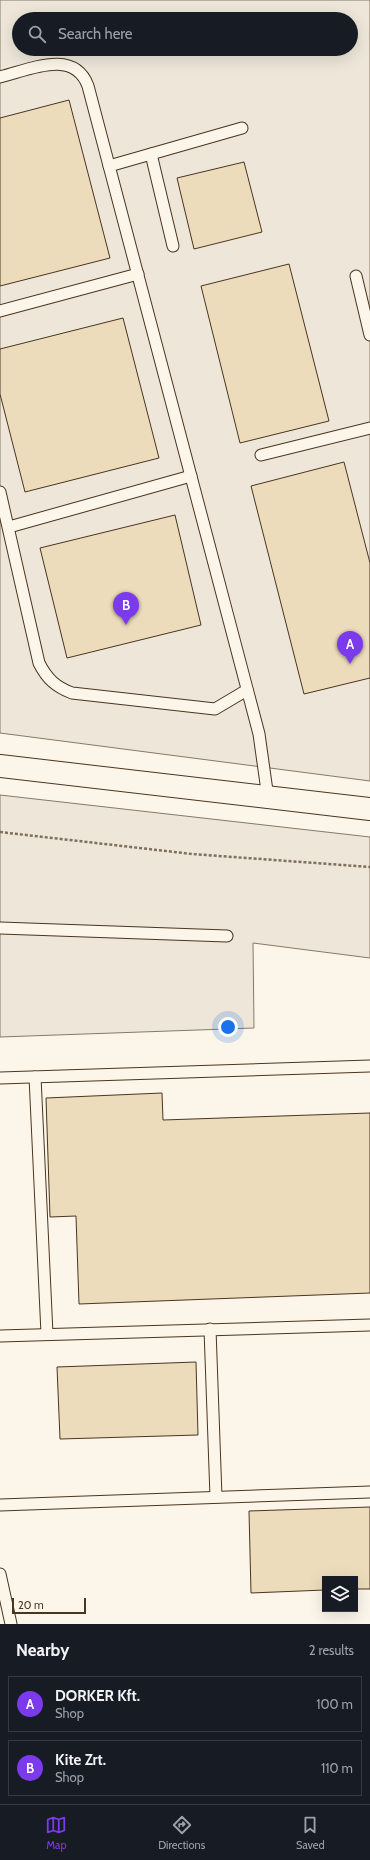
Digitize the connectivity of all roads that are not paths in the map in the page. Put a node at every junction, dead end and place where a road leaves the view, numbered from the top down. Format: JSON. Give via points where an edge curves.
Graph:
{"nodes":[{"id":1,"x":0,"y":77,"type":"edge"},
{"id":2,"x":242,"y":128,"type":"dead end"},
{"id":3,"x":151,"y":154,"type":"junction"},
{"id":4,"x":109,"y":166,"type":"junction"},
{"id":5,"x":173,"y":246,"type":"dead end"},
{"id":6,"x":138,"y":274,"type":"junction"},
{"id":7,"x":356,"y":276,"type":"dead end"},
{"id":8,"x":0,"y":310,"type":"edge"},
{"id":9,"x":370,"y":335,"type":"edge"},
{"id":10,"x":370,"y":428,"type":"edge"},
{"id":11,"x":261,"y":455,"type":"dead end"},
{"id":12,"x":191,"y":476,"type":"junction"},
{"id":13,"x":0,"y":492,"type":"edge"},
{"id":14,"x":9,"y":527,"type":"junction"},
{"id":15,"x":247,"y":690,"type":"junction"},
{"id":16,"x":0,"y":766,"type":"edge"},
{"id":17,"x":268,"y":798,"type":"junction"},
{"id":18,"x":370,"y":809,"type":"edge"},
{"id":19,"x":0,"y":928,"type":"edge"},
{"id":20,"x":227,"y":936,"type":"dead end"},
{"id":21,"x":370,"y":1066,"type":"edge"},
{"id":22,"x":35,"y":1077,"type":"junction"},
{"id":23,"x":0,"y":1078,"type":"edge"},
{"id":24,"x":370,"y":1324,"type":"edge"},
{"id":25,"x":210,"y":1329,"type":"junction"},
{"id":26,"x":47,"y":1334,"type":"junction"},
{"id":27,"x":0,"y":1336,"type":"edge"},
{"id":28,"x":370,"y":1492,"type":"edge"},
{"id":29,"x":216,"y":1497,"type":"junction"},
{"id":30,"x":0,"y":1505,"type":"edge"},
{"id":31,"x":0,"y":1574,"type":"edge"},
{"id":32,"x":11,"y":1624,"type":"edge"}],
"edges":[{"from":1,"to":4,"type":"lane","via":[[51,64],[68,65],[81,72],[88,86]]},
{"from":2,"to":3,"type":"lane"},
{"from":3,"to":4,"type":"lane"},
{"from":3,"to":5,"type":"lane"},
{"from":4,"to":6,"type":"lane"},
{"from":6,"to":8,"type":"lane"},
{"from":6,"to":12,"type":"lane"},
{"from":7,"to":9,"type":"lane"},
{"from":10,"to":11,"type":"lane"},
{"from":12,"to":14,"type":"lane"},
{"from":12,"to":15,"type":"lane"},
{"from":13,"to":14,"type":"lane"},
{"from":14,"to":15,"type":"lane","via":[[39,663],[53,684],[72,693],[215,709]]},
{"from":15,"to":17,"type":"lane","via":[[259,734]]},
{"from":16,"to":17,"type":"main road"},
{"from":17,"to":18,"type":"main road"},
{"from":19,"to":20,"type":"lane"},
{"from":21,"to":22,"type":"lane"},
{"from":22,"to":23,"type":"lane"},
{"from":22,"to":26,"type":"lane"},
{"from":24,"to":25,"type":"lane"},
{"from":25,"to":26,"type":"lane"},
{"from":25,"to":29,"type":"lane"},
{"from":26,"to":27,"type":"lane"},
{"from":28,"to":29,"type":"lane"},
{"from":29,"to":30,"type":"lane"},
{"from":31,"to":32,"type":"lane"}]}
